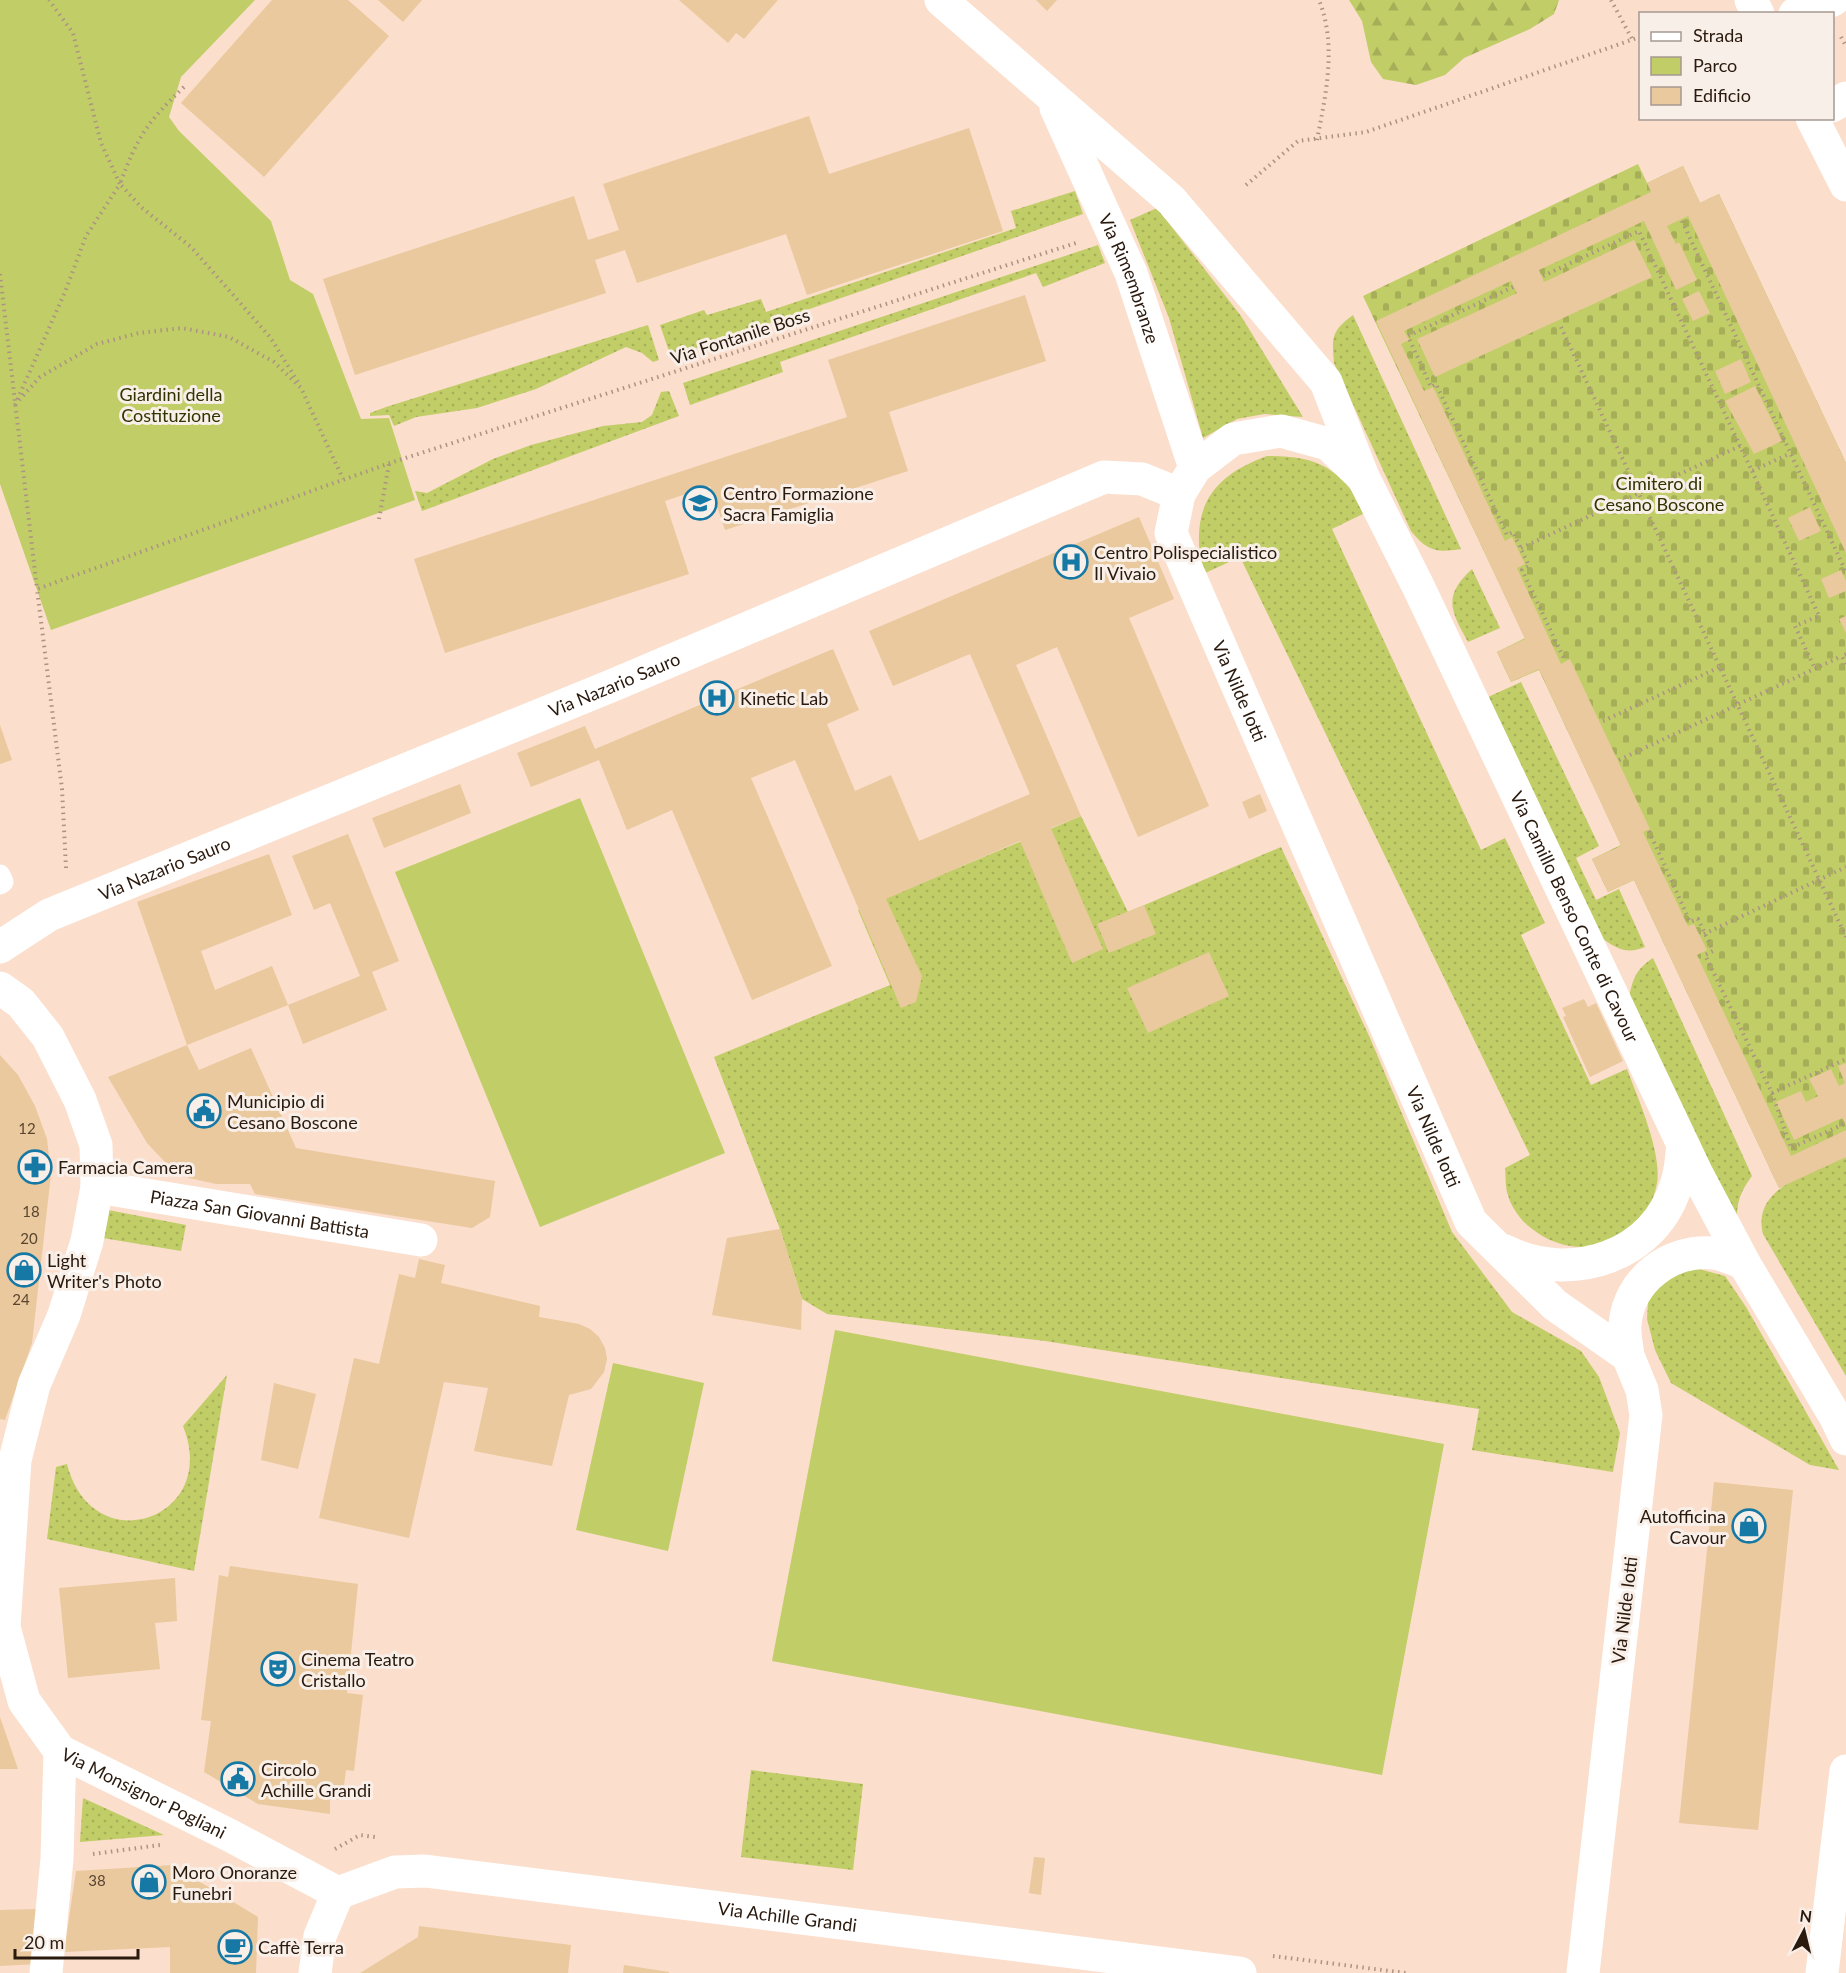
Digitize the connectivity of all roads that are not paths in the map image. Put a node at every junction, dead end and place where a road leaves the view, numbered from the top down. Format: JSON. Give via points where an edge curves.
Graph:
{"nodes":[{"id":1,"x":941,"y":0,"type":"edge"},
{"id":2,"x":1833,"y":0,"type":"edge"},
{"id":3,"x":1801,"y":12,"type":"edge"},
{"id":4,"x":1050,"y":96,"type":"junction"},
{"id":5,"x":1813,"y":120,"type":"edge"},
{"id":6,"x":1846,"y":185,"type":"edge"},
{"id":7,"x":1326,"y":382,"type":"joint"},
{"id":8,"x":1363,"y":477,"type":"junction"},
{"id":9,"x":1187,"y":481,"type":"junction"},
{"id":10,"x":0,"y":875,"type":"edge"},
{"id":11,"x":0,"y":884,"type":"edge"},
{"id":12,"x":0,"y":947,"type":"edge"},
{"id":13,"x":0,"y":988,"type":"edge"},
{"id":14,"x":1683,"y":1146,"type":"junction"},
{"id":15,"x":97,"y":1187,"type":"junction"},
{"id":16,"x":421,"y":1240,"type":"dead end"},
{"id":17,"x":1491,"y":1244,"type":"junction"},
{"id":18,"x":1744,"y":1263,"type":"junction"},
{"id":19,"x":1628,"y":1356,"type":"junction"},
{"id":20,"x":1846,"y":1439,"type":"edge"},
{"id":21,"x":60,"y":1751,"type":"junction"},
{"id":22,"x":1846,"y":1771,"type":"edge"},
{"id":23,"x":338,"y":1893,"type":"junction"},
{"id":24,"x":46,"y":1973,"type":"edge"},
{"id":25,"x":315,"y":1973,"type":"edge"},
{"id":26,"x":1240,"y":1973,"type":"edge"},
{"id":27,"x":1583,"y":1973,"type":"edge"},
{"id":28,"x":1822,"y":1973,"type":"edge"}],
"edges":[{"from":1,"to":4,"type":"street","name":"Via Rimembranze"},
{"from":2,"to":3,"type":"street"},
{"from":4,"to":7,"type":"street","name":"Via Rimembranze","via":[[1178,208]]},
{"from":4,"to":9,"type":"street","name":"Via Rimembranze","via":[[1131,273]]},
{"from":5,"to":6,"type":"street"},
{"from":7,"to":8,"type":"street","name":"Via Camillo Benso Conte di Cavour"},
{"from":8,"to":9,"type":"street","via":[[1328,444],[1281,431],[1233,438]]},
{"from":8,"to":14,"type":"street","name":"Via Camillo Benso Conte di Cavour"},
{"from":9,"to":12,"type":"street","name":"Via Nazario Sauro","via":[[1104,477],[600,690],[59,911]]},
{"from":9,"to":17,"type":"street","name":"Via Nilde Iotti","via":[[1171,533],[1471,1222]]},
{"from":10,"to":11,"type":"lane"},
{"from":13,"to":15,"type":"street","name":"Via Monsignor Pogliani","via":[[21,1003],[48,1037],[80,1100],[96,1145]]},
{"from":14,"to":17,"type":"street","via":[[1677,1184],[1660,1217],[1634,1244],[1600,1261],[1562,1267],[1525,1261]]},
{"from":14,"to":18,"type":"street","name":"Via Camillo Benso Conte di Cavour"},
{"from":15,"to":16,"type":"street","name":"Piazza San Giovanni Battista"},
{"from":15,"to":21,"type":"street","name":"Via Monsignor Pogliani","via":[[87,1241],[64,1316],[34,1385],[15,1460],[4,1627],[24,1701]]},
{"from":17,"to":19,"type":"street","name":"Via Nilde Iotti","via":[[1555,1305]]},
{"from":18,"to":19,"type":"street","via":[[1714,1253],[1682,1255],[1654,1269],[1634,1294],[1625,1324]]},
{"from":18,"to":20,"type":"street","name":"Via Camillo Benso Conte di Cavour"},
{"from":19,"to":27,"type":"street","name":"Via Nilde Iotti","via":[[1642,1390],[1646,1415]]},
{"from":21,"to":23,"type":"street","name":"Via Monsignor Pogliani"},
{"from":21,"to":24,"type":"street","via":[[57,1859]]},
{"from":22,"to":28,"type":"street"},
{"from":23,"to":25,"type":"street","via":[[320,1936]]},
{"from":23,"to":26,"type":"street","name":"Via Achille Grandi","via":[[395,1872],[425,1871]]}]}
